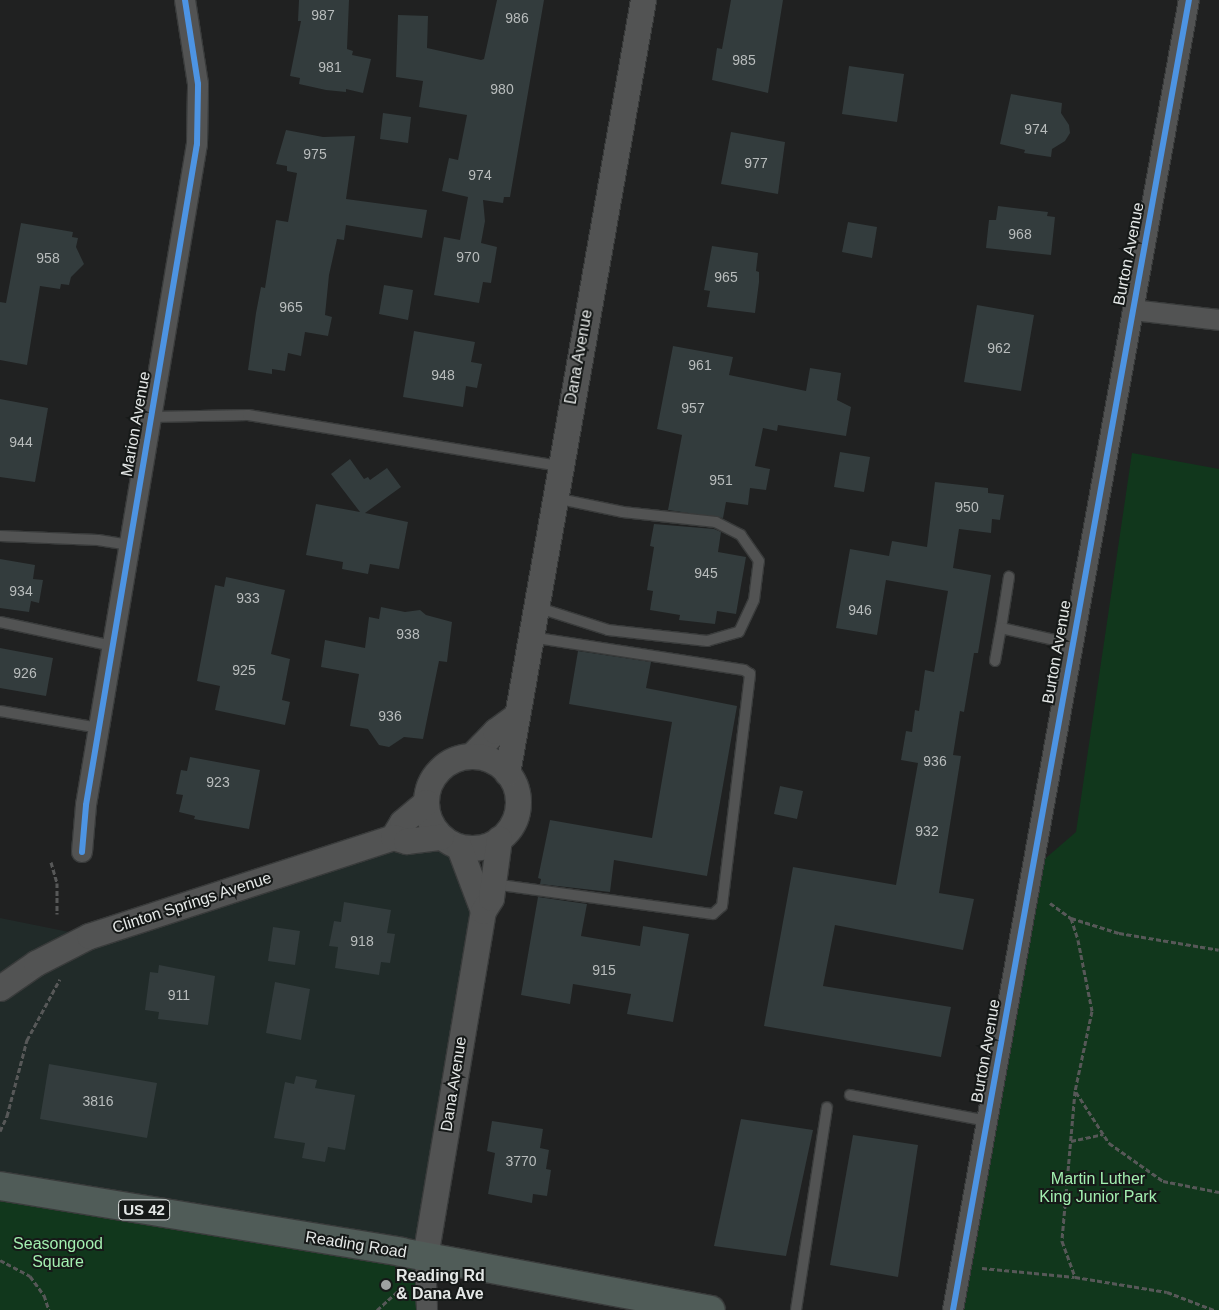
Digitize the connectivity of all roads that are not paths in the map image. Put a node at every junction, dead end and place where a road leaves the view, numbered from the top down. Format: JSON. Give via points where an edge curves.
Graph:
{"nodes":[{"id":1,"x":185,"y":0,"type":"edge"},
{"id":2,"x":643,"y":0,"type":"edge"},
{"id":3,"x":1189,"y":0,"type":"edge"},
{"id":4,"x":1133,"y":310,"type":"junction"},
{"id":5,"x":1219,"y":320,"type":"edge"},
{"id":6,"x":151,"y":417,"type":"junction"},
{"id":7,"x":560,"y":466,"type":"junction"},
{"id":8,"x":554,"y":498,"type":"junction"},
{"id":9,"x":0,"y":536,"type":"edge"},
{"id":10,"x":130,"y":545,"type":"junction"},
{"id":11,"x":1010,"y":576,"type":"dead end"},
{"id":12,"x":535,"y":607,"type":"junction"},
{"id":13,"x":0,"y":622,"type":"edge"},
{"id":14,"x":1001,"y":628,"type":"junction"},
{"id":15,"x":530,"y":637,"type":"junction"},
{"id":16,"x":1073,"y":644,"type":"junction"},
{"id":17,"x":113,"y":646,"type":"junction"},
{"id":18,"x":996,"y":661,"type":"dead end"},
{"id":19,"x":0,"y":711,"type":"edge"},
{"id":20,"x":517,"y":715,"type":"junction"},
{"id":21,"x":99,"y":728,"type":"junction"},
{"id":22,"x":471,"y":756,"type":"junction"},
{"id":23,"x":507,"y":773,"type":"junction"},
{"id":24,"x":426,"y":802,"type":"junction"},
{"id":25,"x":393,"y":838,"type":"junction"},
{"id":26,"x":499,"y":839,"type":"junction"},
{"id":27,"x":450,"y":842,"type":"junction"},
{"id":28,"x":82,"y":852,"type":"dead end"},
{"id":29,"x":493,"y":884,"type":"junction"},
{"id":30,"x":483,"y":911,"type":"junction"},
{"id":31,"x":0,"y":988,"type":"edge"},
{"id":32,"x":850,"y":1095,"type":"dead end"},
{"id":33,"x":827,"y":1107,"type":"dead end"},
{"id":34,"x":987,"y":1121,"type":"junction"},
{"id":35,"x":0,"y":1186,"type":"edge"},
{"id":36,"x":425,"y":1257,"type":"junction"},
{"id":37,"x":427,"y":1310,"type":"edge"},
{"id":38,"x":711,"y":1310,"type":"edge"},
{"id":39,"x":796,"y":1310,"type":"edge"},
{"id":40,"x":953,"y":1310,"type":"edge"}],
"edges":[{"from":1,"to":6,"type":"street","name":"Marion Avenue","via":[[198,84],[197,144]]},
{"from":2,"to":7,"type":"street","name":"Dana Avenue"},
{"from":3,"to":4,"type":"street","name":"Burton Avenue"},
{"from":4,"to":5,"type":"street"},
{"from":4,"to":16,"type":"street","name":"Burton Avenue"},
{"from":6,"to":7,"type":"lane","via":[[248,415]]},
{"from":6,"to":10,"type":"street","name":"Marion Avenue"},
{"from":7,"to":8,"type":"street","name":"Dana Avenue"},
{"from":8,"to":12,"type":"street","name":"Dana Avenue"},
{"from":8,"to":12,"type":"lane","via":[[623,512],[716,522],[741,536],[759,561],[754,600],[739,632],[707,641],[608,630]]},
{"from":9,"to":10,"type":"lane","via":[[98,540]]},
{"from":10,"to":17,"type":"street","name":"Marion Avenue"},
{"from":11,"to":14,"type":"lane"},
{"from":12,"to":15,"type":"street","name":"Dana Avenue"},
{"from":13,"to":17,"type":"lane"},
{"from":14,"to":16,"type":"lane"},
{"from":14,"to":18,"type":"lane"},
{"from":15,"to":20,"type":"street","name":"Dana Avenue"},
{"from":15,"to":29,"type":"lane","via":[[744,670],[750,674],[722,906],[713,914]]},
{"from":16,"to":34,"type":"street","name":"Burton Avenue"},
{"from":17,"to":21,"type":"street","name":"Marion Avenue"},
{"from":19,"to":21,"type":"lane"},
{"from":20,"to":22,"type":"street","via":[[495,730]]},
{"from":20,"to":23,"type":"street","name":"Dana Avenue"},
{"from":21,"to":28,"type":"street","name":"Marion Avenue"},
{"from":22,"to":23,"type":"street","via":[[485,758]]},
{"from":22,"to":24,"type":"street","via":[[451,762],[434,775]]},
{"from":23,"to":26,"type":"street","via":[[518,801],[516,816]]},
{"from":24,"to":25,"type":"street","via":[[402,822]]},
{"from":24,"to":27,"type":"street","via":[[433,827]]},
{"from":25,"to":27,"type":"street","name":"Clinton Springs Avenue","via":[[406,842]]},
{"from":25,"to":31,"type":"street","name":"Clinton Springs Avenue","via":[[89,936],[36,964]]},
{"from":26,"to":27,"type":"street","via":[[473,848]]},
{"from":26,"to":29,"type":"street","name":"Dana Avenue"},
{"from":27,"to":30,"type":"street"},
{"from":29,"to":30,"type":"street","name":"Dana Avenue","via":[[491,898]]},
{"from":30,"to":36,"type":"street","name":"Dana Avenue"},
{"from":32,"to":34,"type":"lane"},
{"from":33,"to":39,"type":"lane"},
{"from":34,"to":40,"type":"street","name":"Burton Avenue"},
{"from":35,"to":36,"type":"main road","name":"Reading Road","number":"US 42"},
{"from":36,"to":37,"type":"street"},
{"from":36,"to":38,"type":"main road","name":"Reading Road","number":"US 42"}]}
